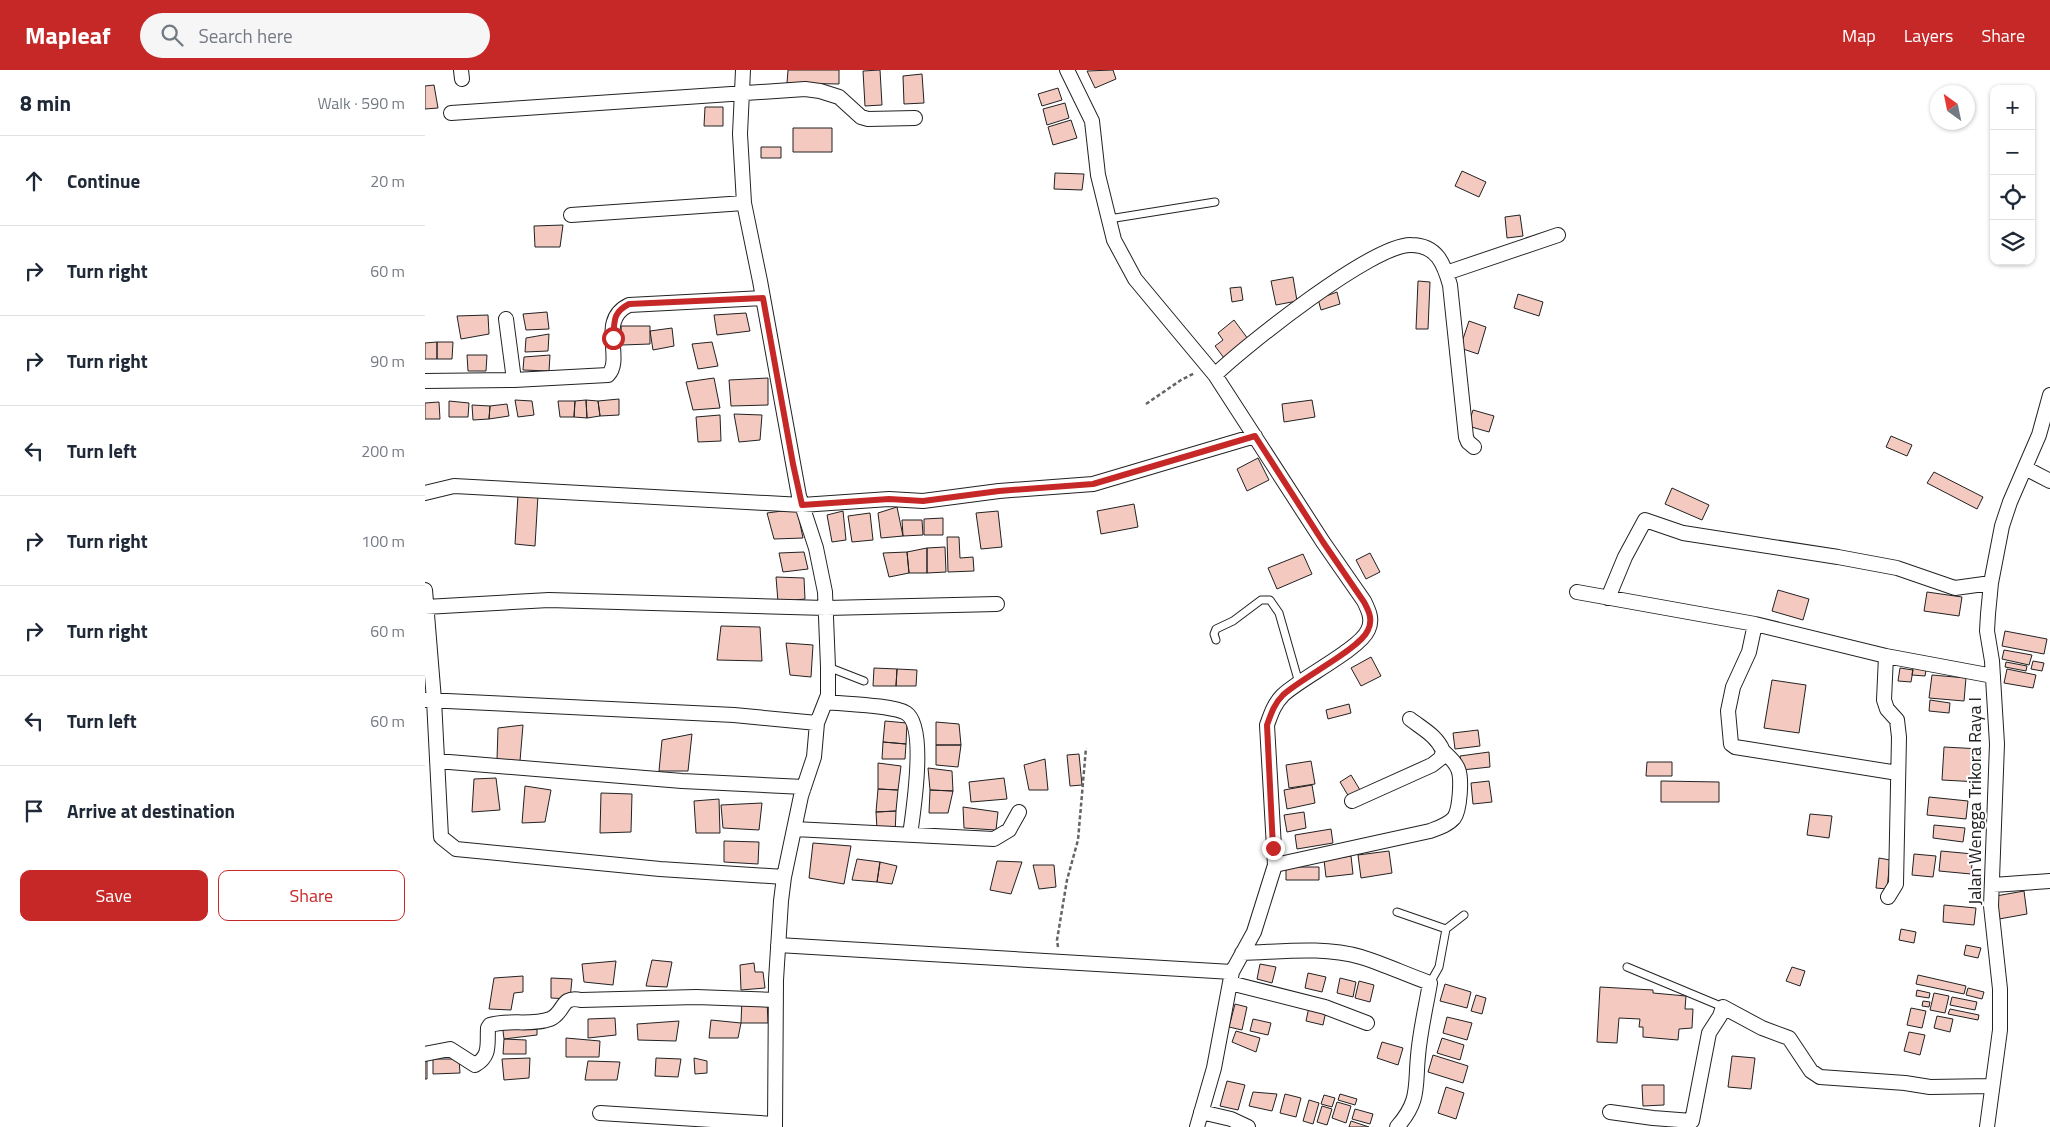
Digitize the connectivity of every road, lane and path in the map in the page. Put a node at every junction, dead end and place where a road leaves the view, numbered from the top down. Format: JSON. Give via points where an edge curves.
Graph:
{"nodes":[{"id":1,"x":743,"y":70,"type":"edge"},
{"id":2,"x":1067,"y":70,"type":"edge"},
{"id":3,"x":742,"y":94,"type":"junction"},
{"id":4,"x":451,"y":113,"type":"dead end"},
{"id":5,"x":915,"y":118,"type":"dead end"},
{"id":6,"x":1215,"y":202,"type":"dead end"},
{"id":7,"x":744,"y":203,"type":"junction"},
{"id":8,"x":571,"y":215,"type":"dead end"},
{"id":9,"x":1109,"y":219,"type":"junction"},
{"id":10,"x":1558,"y":235,"type":"dead end"},
{"id":11,"x":1446,"y":273,"type":"junction"},
{"id":12,"x":763,"y":298,"type":"junction"},
{"id":13,"x":506,"y":319,"type":"dead end"},
{"id":14,"x":1211,"y":371,"type":"junction"},
{"id":15,"x":514,"y":380,"type":"junction"},
{"id":16,"x":425,"y":381,"type":"edge"},
{"id":17,"x":2050,"y":394,"type":"edge"},
{"id":18,"x":1146,"y":404,"type":"dead end"},
{"id":19,"x":1255,"y":436,"type":"junction"},
{"id":20,"x":1475,"y":447,"type":"dead end"},
{"id":21,"x":2025,"y":468,"type":"junction"},
{"id":22,"x":2050,"y":481,"type":"edge"},
{"id":23,"x":425,"y":493,"type":"edge"},
{"id":24,"x":802,"y":505,"type":"junction"},
{"id":25,"x":1991,"y":583,"type":"junction"},
{"id":26,"x":425,"y":590,"type":"edge"},
{"id":27,"x":1577,"y":592,"type":"dead end"},
{"id":28,"x":1608,"y":598,"type":"junction"},
{"id":29,"x":997,"y":604,"type":"dead end"},
{"id":30,"x":426,"y":607,"type":"edge"},
{"id":31,"x":826,"y":608,"type":"junction"},
{"id":32,"x":1755,"y":624,"type":"junction"},
{"id":33,"x":1216,"y":640,"type":"dead end"},
{"id":34,"x":1885,"y":656,"type":"junction"},
{"id":35,"x":828,"y":667,"type":"junction"},
{"id":36,"x":1993,"y":676,"type":"junction"},
{"id":37,"x":864,"y":682,"type":"dead end"},
{"id":38,"x":1299,"y":683,"type":"junction"},
{"id":39,"x":429,"y":700,"type":"edge"},
{"id":40,"x":826,"y":702,"type":"junction"},
{"id":41,"x":1410,"y":719,"type":"dead end"},
{"id":42,"x":817,"y":723,"type":"junction"},
{"id":43,"x":1086,"y":748,"type":"dead end"},
{"id":44,"x":1443,"y":751,"type":"junction"},
{"id":45,"x":437,"y":761,"type":"junction"},
{"id":46,"x":1898,"y":774,"type":"junction"},
{"id":47,"x":804,"y":787,"type":"junction"},
{"id":48,"x":1352,"y":801,"type":"dead end"},
{"id":49,"x":1019,"y":812,"type":"dead end"},
{"id":50,"x":794,"y":829,"type":"junction"},
{"id":51,"x":910,"y":836,"type":"junction"},
{"id":52,"x":1275,"y":865,"type":"junction"},
{"id":53,"x":784,"y":877,"type":"junction"},
{"id":54,"x":2050,"y":881,"type":"edge"},
{"id":55,"x":1993,"y":885,"type":"junction"},
{"id":56,"x":1888,"y":897,"type":"dead end"},
{"id":57,"x":1397,"y":912,"type":"dead end"},
{"id":58,"x":1463,"y":915,"type":"dead end"},
{"id":59,"x":1446,"y":929,"type":"junction"},
{"id":60,"x":778,"y":945,"type":"junction"},
{"id":61,"x":1242,"y":954,"type":"junction"},
{"id":62,"x":1061,"y":961,"type":"junction"},
{"id":63,"x":1627,"y":967,"type":"dead end"},
{"id":64,"x":1231,"y":978,"type":"junction"},
{"id":65,"x":1430,"y":983,"type":"junction"},
{"id":66,"x":776,"y":1000,"type":"junction"},
{"id":67,"x":1723,"y":1007,"type":"junction"},
{"id":68,"x":1367,"y":1023,"type":"dead end"},
{"id":69,"x":425,"y":1054,"type":"edge"},
{"id":70,"x":1992,"y":1086,"type":"junction"},
{"id":71,"x":1201,"y":1112,"type":"junction"},
{"id":72,"x":1611,"y":1112,"type":"dead end"},
{"id":73,"x":600,"y":1113,"type":"dead end"},
{"id":74,"x":1692,"y":1124,"type":"edge"},
{"id":75,"x":775,"y":1125,"type":"edge"},
{"id":76,"x":1197,"y":1127,"type":"edge"},
{"id":77,"x":1248,"y":1127,"type":"edge"},
{"id":78,"x":1397,"y":1127,"type":"edge"},
{"id":79,"x":1987,"y":1127,"type":"edge"}],
"edges":[{"from":1,"to":3,"type":"street"},
{"from":2,"to":9,"type":"street","via":[[1092,121],[1098,174]]},
{"from":3,"to":4,"type":"street"},
{"from":3,"to":5,"type":"street","via":[[805,89],[821,91],[839,97],[861,117]]},
{"from":3,"to":7,"type":"street","via":[[740,134]]},
{"from":6,"to":9,"type":"lane"},
{"from":7,"to":8,"type":"street"},
{"from":7,"to":12,"type":"street"},
{"from":9,"to":14,"type":"street","via":[[1114,240],[1135,279]]},
{"from":10,"to":11,"type":"street"},
{"from":11,"to":14,"type":"street","via":[[1443,262],[1429,249],[1411,244],[1393,248],[1338,279]]},
{"from":11,"to":20,"type":"street","via":[[1450,285],[1466,437]]},
{"from":12,"to":15,"type":"street","via":[[629,304],[615,315],[613,367],[608,375]]},
{"from":12,"to":24,"type":"street"},
{"from":13,"to":15,"type":"street"},
{"from":14,"to":18,"type":"path","via":[[1181,380]]},
{"from":14,"to":19,"type":"street"},
{"from":15,"to":16,"type":"street"},
{"from":17,"to":21,"type":"street","name":"Jalan Wengga Trikora Raya I","via":[[2039,435]]},
{"from":19,"to":24,"type":"street","via":[[1093,484],[923,501],[889,499]]},
{"from":19,"to":38,"type":"street","via":[[1369,610],[1371,620],[1363,638]]},
{"from":21,"to":22,"type":"street"},
{"from":21,"to":25,"type":"street","name":"Jalan Wengga Trikora Raya I","via":[[2002,526]]},
{"from":23,"to":24,"type":"street","via":[[454,486]]},
{"from":24,"to":31,"type":"street","via":[[816,548]]},
{"from":25,"to":28,"type":"street","via":[[1955,588],[1897,568],[1683,533],[1645,520]]},
{"from":25,"to":36,"type":"street","name":"Jalan Wengga Trikora Raya I","via":[[1987,631]]},
{"from":26,"to":30,"type":"street"},
{"from":27,"to":28,"type":"street"},
{"from":28,"to":32,"type":"street"},
{"from":29,"to":31,"type":"street"},
{"from":30,"to":31,"type":"street","via":[[549,600]]},
{"from":30,"to":39,"type":"street"},
{"from":31,"to":35,"type":"street"},
{"from":32,"to":34,"type":"street"},
{"from":32,"to":46,"type":"street","via":[[1749,652],[1733,687],[1728,711],[1731,744]]},
{"from":33,"to":38,"type":"lane","via":[[1216,629],[1261,600],[1270,600],[1279,613]]},
{"from":34,"to":36,"type":"street"},
{"from":34,"to":46,"type":"street","via":[[1884,700],[1899,727]]},
{"from":35,"to":37,"type":"lane"},
{"from":35,"to":40,"type":"street"},
{"from":36,"to":55,"type":"street","name":"Jalan Wengga Trikora Raya I","via":[[1997,744]]},
{"from":38,"to":52,"type":"street","via":[[1272,708],[1267,725]]},
{"from":39,"to":42,"type":"street","via":[[734,715]]},
{"from":39,"to":45,"type":"street"},
{"from":40,"to":42,"type":"street"},
{"from":40,"to":51,"type":"street","via":[[905,712],[913,720],[917,737],[917,794]]},
{"from":41,"to":44,"type":"street","via":[[1432,735]]},
{"from":42,"to":47,"type":"street","via":[[814,757]]},
{"from":43,"to":62,"type":"path","via":[[1078,840],[1067,880],[1057,940]]},
{"from":44,"to":48,"type":"street","via":[[1441,758],[1432,765]]},
{"from":44,"to":52,"type":"street","via":[[1455,762],[1461,777],[1457,812],[1446,824],[1430,831]]},
{"from":45,"to":47,"type":"street"},
{"from":45,"to":53,"type":"street","via":[[441,837],[456,849],[659,869]]},
{"from":46,"to":56,"type":"street","via":[[1896,884]]},
{"from":47,"to":50,"type":"street"},
{"from":49,"to":51,"type":"street","via":[[1009,830],[994,839]]},
{"from":50,"to":51,"type":"street"},
{"from":50,"to":53,"type":"street"},
{"from":52,"to":61,"type":"street","via":[[1254,932]]},
{"from":53,"to":60,"type":"street"},
{"from":54,"to":55,"type":"street"},
{"from":55,"to":70,"type":"street","name":"Jalan Wengga Trikora Raya I","via":[[1991,906],[2000,989],[2000,1030]]},
{"from":57,"to":59,"type":"lane"},
{"from":58,"to":59,"type":"lane"},
{"from":59,"to":65,"type":"lane","via":[[1439,967]]},
{"from":60,"to":62,"type":"street"},
{"from":60,"to":66,"type":"street"},
{"from":61,"to":64,"type":"street"},
{"from":61,"to":65,"type":"street","via":[[1309,950],[1334,952],[1361,957]]},
{"from":62,"to":64,"type":"street"},
{"from":63,"to":67,"type":"lane"},
{"from":64,"to":68,"type":"street"},
{"from":64,"to":71,"type":"street","via":[[1214,1068]]},
{"from":65,"to":78,"type":"street","via":[[1415,1098],[1407,1116]]},
{"from":66,"to":69,"type":"street","via":[[573,998],[552,1018],[540,1022],[490,1025],[486,1055],[475,1065],[450,1049]]},
{"from":66,"to":75,"type":"street"},
{"from":67,"to":70,"type":"street","via":[[1789,1038],[1811,1071],[1820,1077],[1930,1087]]},
{"from":67,"to":74,"type":"street","via":[[1709,1033]]},
{"from":70,"to":79,"type":"street","name":"Jalan Wengga Trikora Raya I"},
{"from":71,"to":76,"type":"street"},
{"from":71,"to":77,"type":"street"},
{"from":72,"to":74,"type":"street"},
{"from":73,"to":75,"type":"street"}]}
